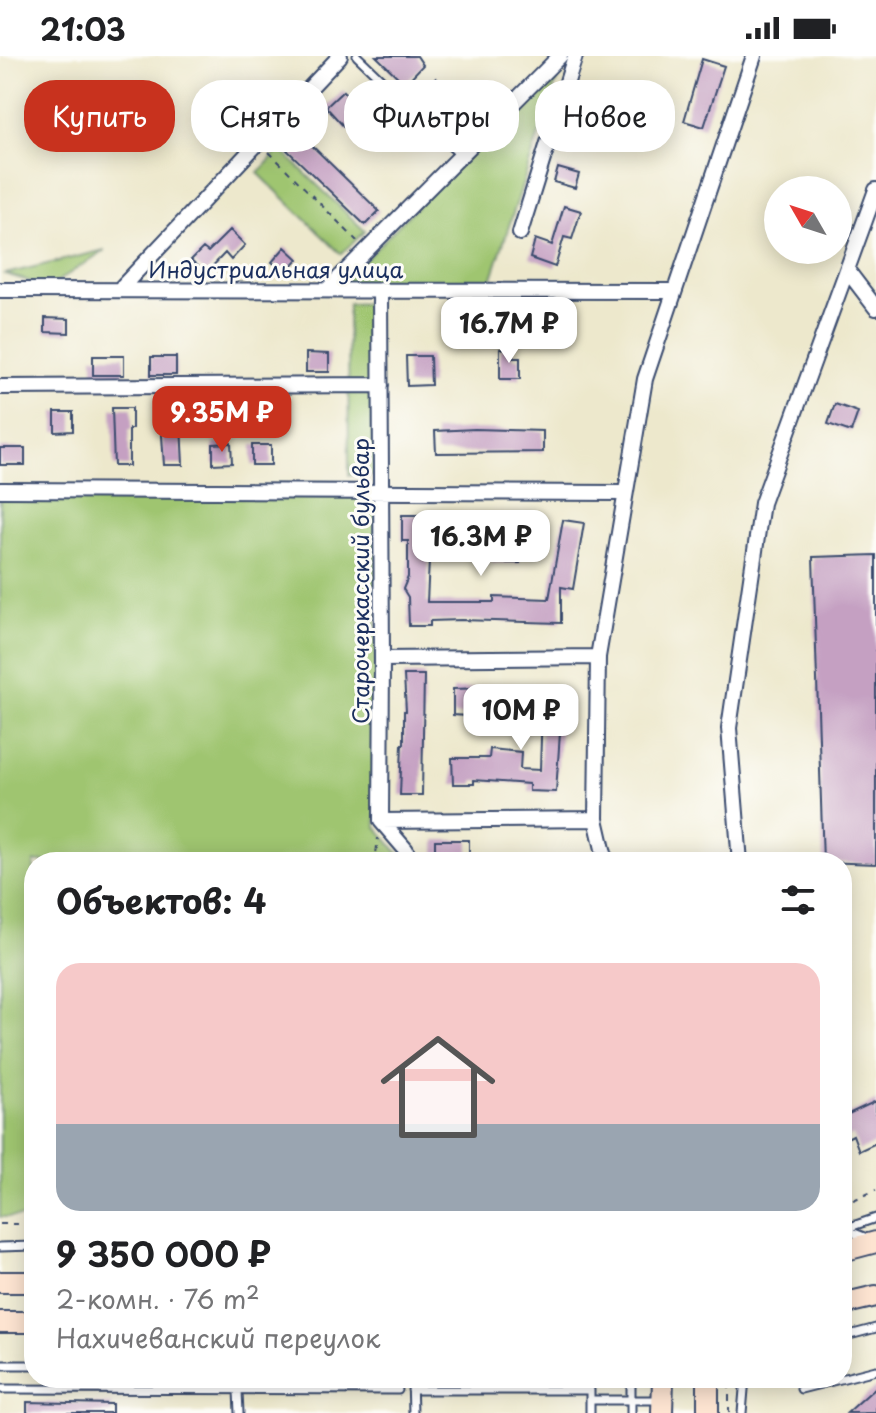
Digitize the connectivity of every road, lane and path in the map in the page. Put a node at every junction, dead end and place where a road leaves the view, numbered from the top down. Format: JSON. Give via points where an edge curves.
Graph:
{"nodes":[{"id":1,"x":340,"y":56,"type":"edge"},
{"id":2,"x":357,"y":56,"type":"edge"},
{"id":3,"x":560,"y":56,"type":"edge"},
{"id":4,"x":575,"y":56,"type":"edge"},
{"id":5,"x":754,"y":56,"type":"edge"},
{"id":6,"x":317,"y":80,"type":"edge"},
{"id":7,"x":248,"y":152,"type":"edge"},
{"id":8,"x":269,"y":152,"type":"edge"},
{"id":9,"x":460,"y":155,"type":"junction"},
{"id":10,"x":876,"y":190,"type":"edge"},
{"id":11,"x":520,"y":233,"type":"dead end"},
{"id":12,"x":366,"y":250,"type":"junction"},
{"id":13,"x":847,"y":270,"type":"junction"},
{"id":14,"x":0,"y":290,"type":"edge"},
{"id":15,"x":119,"y":290,"type":"junction"},
{"id":16,"x":327,"y":290,"type":"junction"},
{"id":17,"x":380,"y":290,"type":"junction"},
{"id":18,"x":673,"y":291,"type":"junction"},
{"id":19,"x":876,"y":308,"type":"edge"},
{"id":20,"x":381,"y":385,"type":"junction"},
{"id":21,"x":0,"y":387,"type":"edge"},
{"id":22,"x":0,"y":490,"type":"edge"},
{"id":23,"x":381,"y":492,"type":"junction"},
{"id":24,"x":625,"y":493,"type":"junction"},
{"id":25,"x":598,"y":657,"type":"junction"},
{"id":26,"x":382,"y":659,"type":"junction"},
{"id":27,"x":596,"y":819,"type":"junction"},
{"id":28,"x":381,"y":821,"type":"junction"},
{"id":29,"x":376,"y":852,"type":"edge"},
{"id":30,"x":406,"y":852,"type":"edge"},
{"id":31,"x":604,"y":852,"type":"edge"},
{"id":32,"x":739,"y":852,"type":"edge"},
{"id":33,"x":876,"y":1190,"type":"edge"},
{"id":34,"x":852,"y":1201,"type":"edge"},
{"id":35,"x":876,"y":1218,"type":"edge"},
{"id":36,"x":0,"y":1224,"type":"edge"},
{"id":37,"x":24,"y":1224,"type":"edge"},
{"id":38,"x":852,"y":1225,"type":"edge"},
{"id":39,"x":852,"y":1232,"type":"edge"},
{"id":40,"x":876,"y":1242,"type":"edge"},
{"id":41,"x":24,"y":1246,"type":"edge"},
{"id":42,"x":0,"y":1247,"type":"edge"},
{"id":43,"x":852,"y":1248,"type":"edge"},
{"id":44,"x":0,"y":1282,"type":"edge"},
{"id":45,"x":24,"y":1282,"type":"edge"},
{"id":46,"x":876,"y":1296,"type":"edge"},
{"id":47,"x":852,"y":1302,"type":"edge"},
{"id":48,"x":0,"y":1322,"type":"edge"},
{"id":49,"x":24,"y":1322,"type":"edge"},
{"id":50,"x":876,"y":1328,"type":"edge"},
{"id":51,"x":852,"y":1334,"type":"edge"},
{"id":52,"x":0,"y":1365,"type":"edge"},
{"id":53,"x":24,"y":1365,"type":"edge"},
{"id":54,"x":876,"y":1370,"type":"edge"},
{"id":55,"x":852,"y":1376,"type":"edge"},
{"id":56,"x":631,"y":1388,"type":"edge"},
{"id":57,"x":708,"y":1388,"type":"edge"},
{"id":58,"x":729,"y":1388,"type":"edge"},
{"id":59,"x":744,"y":1388,"type":"edge"},
{"id":60,"x":805,"y":1388,"type":"edge"},
{"id":61,"x":0,"y":1389,"type":"edge"},
{"id":62,"x":801,"y":1389,"type":"dead end"},
{"id":63,"x":398,"y":1390,"type":"dead end"},
{"id":64,"x":412,"y":1390,"type":"joint"},
{"id":65,"x":238,"y":1391,"type":"junction"},
{"id":66,"x":590,"y":1400,"type":"junction"},
{"id":67,"x":632,"y":1401,"type":"junction"},
{"id":68,"x":662,"y":1406,"type":"edge"},
{"id":69,"x":239,"y":1413,"type":"edge"},
{"id":70,"x":413,"y":1413,"type":"edge"},
{"id":71,"x":590,"y":1413,"type":"edge"},
{"id":72,"x":631,"y":1413,"type":"edge"},
{"id":73,"x":708,"y":1413,"type":"edge"},
{"id":74,"x":729,"y":1413,"type":"edge"},
{"id":75,"x":742,"y":1413,"type":"edge"}],
"edges":[{"from":1,"to":6,"type":"street","name":"Индустриальная улица"},
{"from":2,"to":9,"type":"lane"},
{"from":3,"to":9,"type":"street"},
{"from":4,"to":11,"type":"street"},
{"from":5,"to":18,"type":"street"},
{"from":7,"to":15,"type":"street","name":"Индустриальная улица"},
{"from":8,"to":12,"type":"path"},
{"from":9,"to":12,"type":"street"},
{"from":10,"to":13,"type":"street"},
{"from":12,"to":16,"type":"street"},
{"from":13,"to":19,"type":"street"},
{"from":13,"to":32,"type":"street","via":[[762,503],[729,728]]},
{"from":14,"to":15,"type":"street","name":"Индустриальная улица"},
{"from":15,"to":16,"type":"street","name":"Индустриальная улица"},
{"from":16,"to":17,"type":"street","name":"Индустриальная улица"},
{"from":17,"to":18,"type":"street","name":"Индустриальная улица"},
{"from":17,"to":20,"type":"street","name":"Старочеркасский бульвар"},
{"from":18,"to":24,"type":"street","via":[[645,379]]},
{"from":20,"to":21,"type":"street"},
{"from":20,"to":23,"type":"street","name":"Старочеркасский бульвар"},
{"from":22,"to":23,"type":"street"},
{"from":23,"to":24,"type":"street"},
{"from":23,"to":26,"type":"street","name":"Старочеркасский бульвар"},
{"from":24,"to":25,"type":"street"},
{"from":25,"to":26,"type":"street"},
{"from":25,"to":27,"type":"street"},
{"from":26,"to":28,"type":"street","name":"Старочеркасский бульвар"},
{"from":27,"to":28,"type":"street"},
{"from":27,"to":31,"type":"street"},
{"from":28,"to":29,"type":"path"},
{"from":28,"to":30,"type":"street"},
{"from":33,"to":34,"type":"path"},
{"from":35,"to":38,"type":"lane"},
{"from":36,"to":37,"type":"path"},
{"from":39,"to":40,"type":"lane"},
{"from":40,"to":43,"type":"main road"},
{"from":41,"to":42,"type":"lane"},
{"from":44,"to":45,"type":"main road"},
{"from":46,"to":47,"type":"main road"},
{"from":48,"to":49,"type":"main road"},
{"from":50,"to":51,"type":"lane"},
{"from":52,"to":53,"type":"lane"},
{"from":54,"to":55,"type":"lane"},
{"from":56,"to":67,"type":"lane"},
{"from":57,"to":73,"type":"main road"},
{"from":58,"to":74,"type":"path"},
{"from":59,"to":75,"type":"lane"},
{"from":60,"to":62,"type":"lane"},
{"from":61,"to":65,"type":"lane"},
{"from":63,"to":65,"type":"lane"},
{"from":64,"to":66,"type":"lane","via":[[590,1390]]},
{"from":64,"to":70,"type":"lane"},
{"from":65,"to":69,"type":"lane"},
{"from":66,"to":67,"type":"lane"},
{"from":66,"to":71,"type":"lane"},
{"from":67,"to":68,"type":"lane"},
{"from":67,"to":72,"type":"lane"}]}
